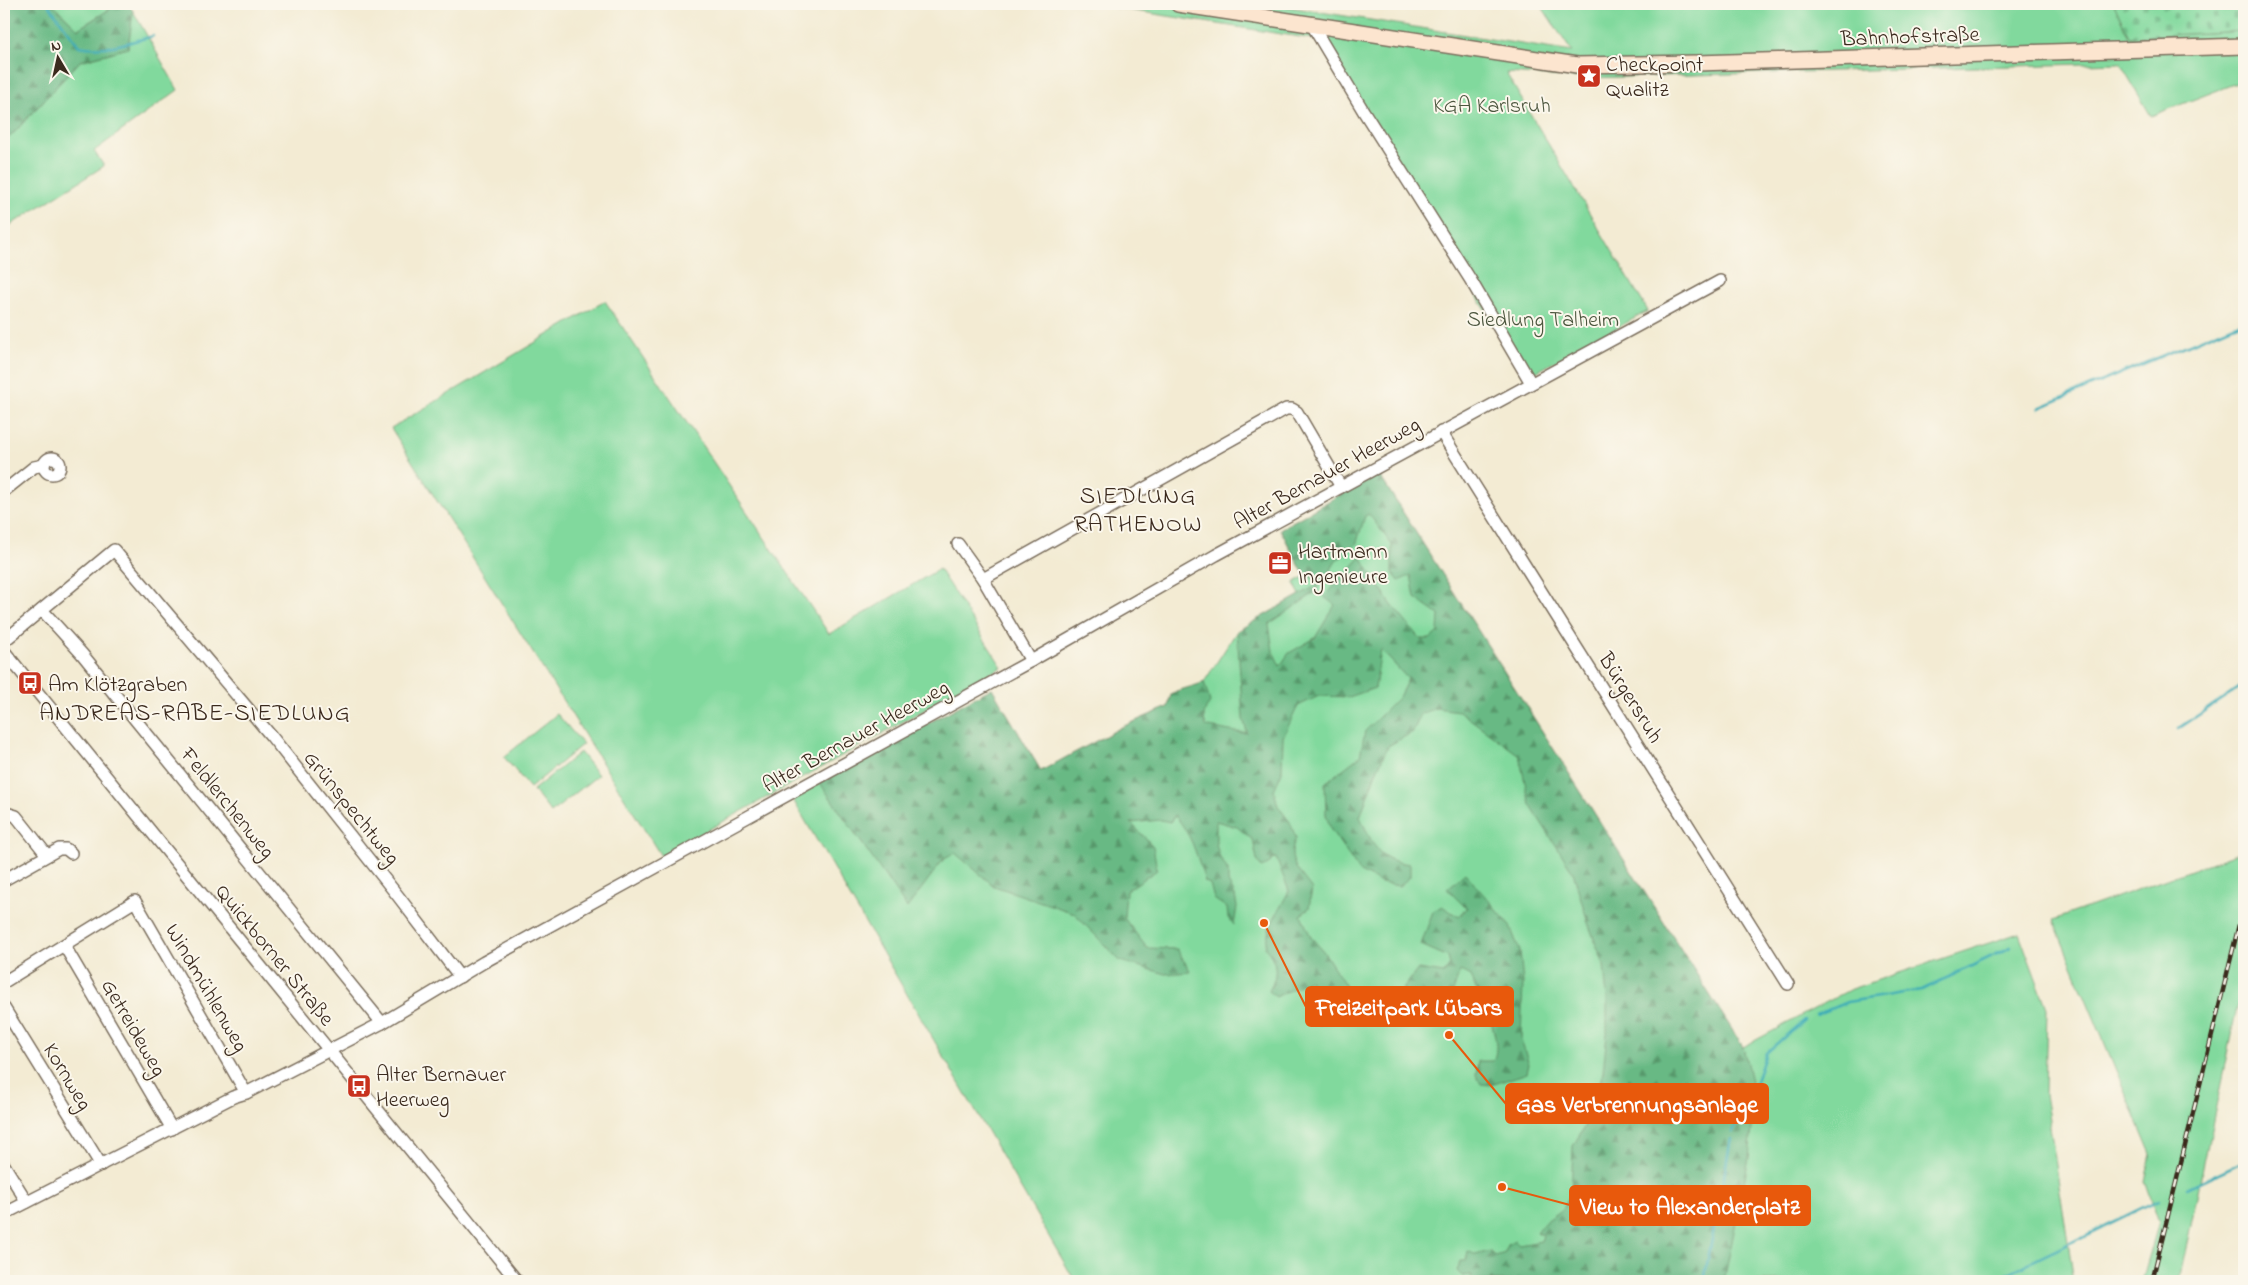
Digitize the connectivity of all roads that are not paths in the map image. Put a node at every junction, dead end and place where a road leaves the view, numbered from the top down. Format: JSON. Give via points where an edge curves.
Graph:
{"nodes":[{"id":1,"x":1178,"y":4,"type":"edge"},
{"id":2,"x":1312,"y":25,"type":"junction"},
{"id":3,"x":2244,"y":46,"type":"edge"},
{"id":4,"x":1720,"y":281,"type":"dead end"},
{"id":5,"x":1531,"y":383,"type":"junction"},
{"id":6,"x":1441,"y":432,"type":"junction"},
{"id":7,"x":44,"y":465,"type":"dead end"},
{"id":8,"x":1341,"y":487,"type":"junction"},
{"id":9,"x":4,"y":492,"type":"edge"},
{"id":10,"x":958,"y":544,"type":"dead end"},
{"id":11,"x":983,"y":580,"type":"junction"},
{"id":12,"x":42,"y":610,"type":"junction"},
{"id":13,"x":4,"y":641,"type":"edge"},
{"id":14,"x":4,"y":651,"type":"edge"},
{"id":15,"x":1031,"y":660,"type":"junction"},
{"id":16,"x":9,"y":666,"type":"edge"},
{"id":17,"x":4,"y":815,"type":"edge"},
{"id":18,"x":72,"y":853,"type":"dead end"},
{"id":19,"x":47,"y":855,"type":"junction"},
{"id":20,"x":4,"y":880,"type":"edge"},
{"id":21,"x":64,"y":945,"type":"junction"},
{"id":22,"x":460,"y":977,"type":"junction"},
{"id":23,"x":4,"y":982,"type":"edge"},
{"id":24,"x":1788,"y":984,"type":"dead end"},
{"id":25,"x":4,"y":1008,"type":"edge"},
{"id":26,"x":382,"y":1023,"type":"junction"},
{"id":27,"x":329,"y":1051,"type":"junction"},
{"id":28,"x":246,"y":1093,"type":"junction"},
{"id":29,"x":172,"y":1129,"type":"junction"},
{"id":30,"x":4,"y":1165,"type":"edge"},
{"id":31,"x":100,"y":1165,"type":"junction"},
{"id":32,"x":27,"y":1202,"type":"junction"},
{"id":33,"x":4,"y":1214,"type":"edge"},
{"id":34,"x":517,"y":1281,"type":"edge"}],
"edges":[{"from":1,"to":2,"type":"street","name":"Bahnhofstraße"},
{"from":2,"to":3,"type":"street","name":"Bahnhofstraße","via":[[1578,64]]},
{"from":2,"to":5,"type":"street"},
{"from":4,"to":5,"type":"street","name":"Alter Bernauer Heerweg"},
{"from":5,"to":6,"type":"street","name":"Alter Bernauer Heerweg"},
{"from":6,"to":8,"type":"street","name":"Alter Bernauer Heerweg"},
{"from":6,"to":24,"type":"street","name":"Bürgersruh"},
{"from":7,"to":9,"type":"street","via":[[34,468]]},
{"from":8,"to":11,"type":"street","via":[[1297,412],[1286,409]]},
{"from":8,"to":15,"type":"street","name":"Alter Bernauer Heerweg"},
{"from":10,"to":11,"type":"street"},
{"from":11,"to":15,"type":"street"},
{"from":12,"to":13,"type":"street"},
{"from":12,"to":22,"type":"street","name":"Grünspechtweg","via":[[114,550],[272,737]]},
{"from":12,"to":26,"type":"street","name":"Feldlerchenweg","via":[[119,699]]},
{"from":14,"to":16,"type":"street","name":"Quickborner Straße"},
{"from":15,"to":22,"type":"street","name":"Alter Bernauer Heerweg"},
{"from":16,"to":27,"type":"street","name":"Quickborner Straße"},
{"from":17,"to":19,"type":"street","via":[[11,813],[16,816]]},
{"from":18,"to":19,"type":"street","via":[[59,849]]},
{"from":19,"to":20,"type":"street"},
{"from":21,"to":23,"type":"street"},
{"from":21,"to":28,"type":"street","name":"Windmühlenweg","via":[[136,901]]},
{"from":21,"to":29,"type":"street","name":"Getreideweg"},
{"from":22,"to":26,"type":"street","name":"Alter Bernauer Heerweg"},
{"from":25,"to":31,"type":"street","name":"Kornweg"},
{"from":26,"to":27,"type":"street","name":"Alter Bernauer Heerweg"},
{"from":27,"to":28,"type":"street","name":"Alter Bernauer Heerweg"},
{"from":27,"to":34,"type":"street","name":"Quickborner Straße"},
{"from":28,"to":29,"type":"street","name":"Alter Bernauer Heerweg"},
{"from":29,"to":31,"type":"street","name":"Alter Bernauer Heerweg"},
{"from":30,"to":32,"type":"street"},
{"from":31,"to":32,"type":"street","name":"Alter Bernauer Heerweg"},
{"from":32,"to":33,"type":"street","name":"Alter Bernauer Heerweg"}]}
